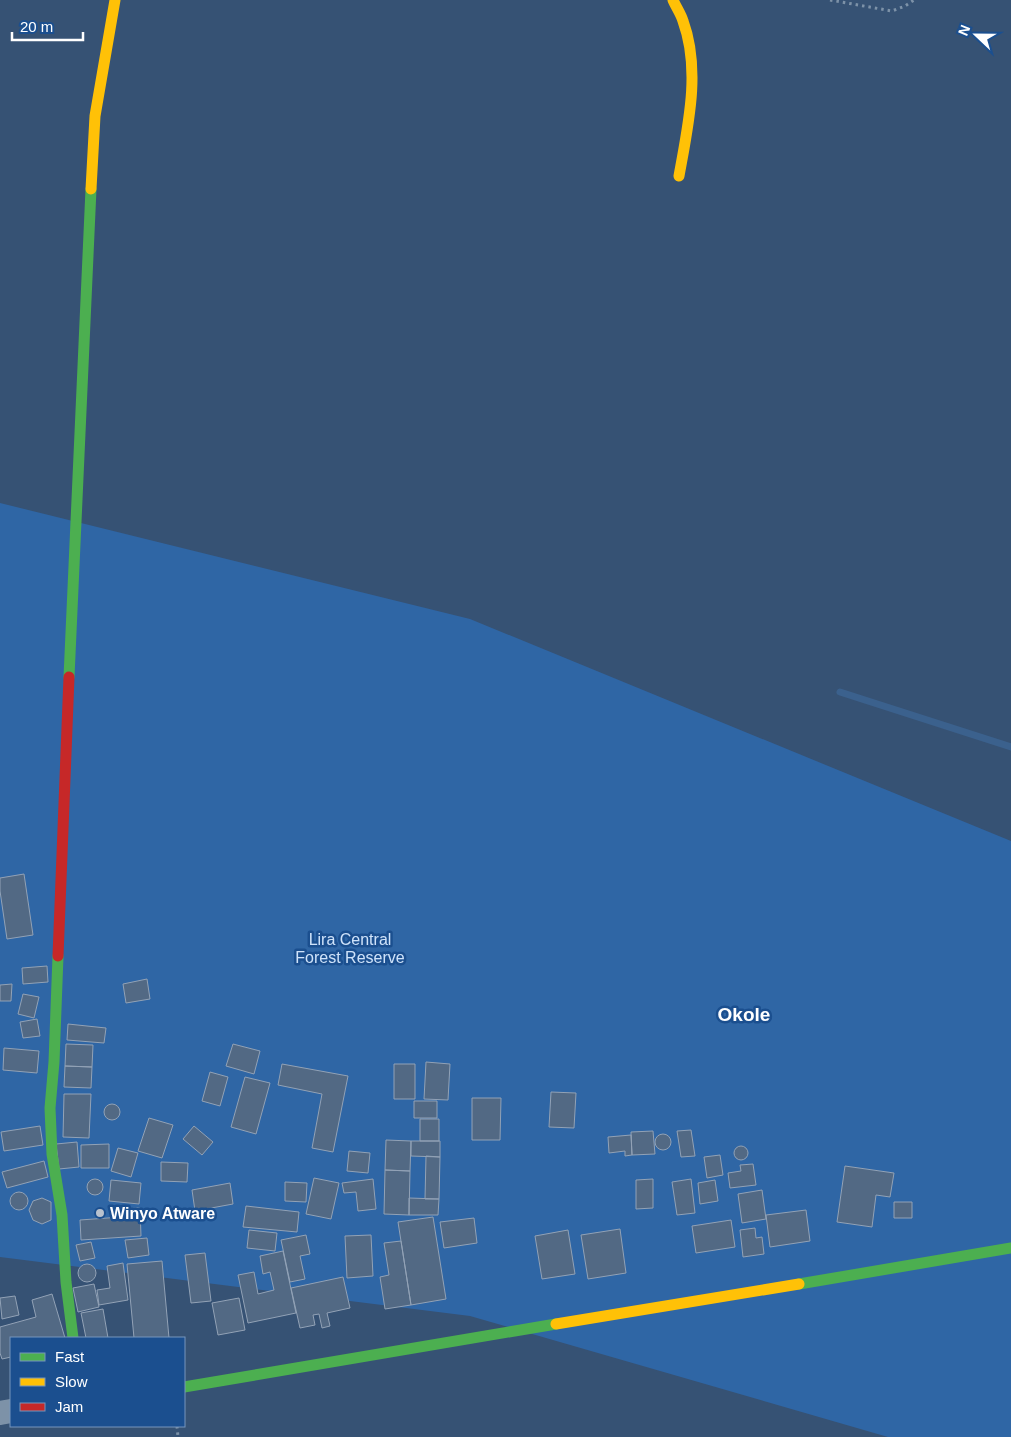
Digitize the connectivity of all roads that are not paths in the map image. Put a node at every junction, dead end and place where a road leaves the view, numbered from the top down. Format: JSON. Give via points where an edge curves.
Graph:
{"nodes":[{"id":1,"x":115,"y":0,"type":"edge"},
{"id":2,"x":673,"y":0,"type":"edge"},
{"id":3,"x":679,"y":176,"type":"dead end"},
{"id":4,"x":1011,"y":1248,"type":"edge"},
{"id":5,"x":73,"y":1337,"type":"edge"},
{"id":6,"x":185,"y":1387,"type":"edge"}],
"edges":[{"from":1,"to":5,"type":"street","via":[[95,116],[50,1108],[52,1154],[62,1216]]},
{"from":2,"to":3,"type":"street","via":[[682,14],[693,67]]},
{"from":4,"to":6,"type":"street"}]}
